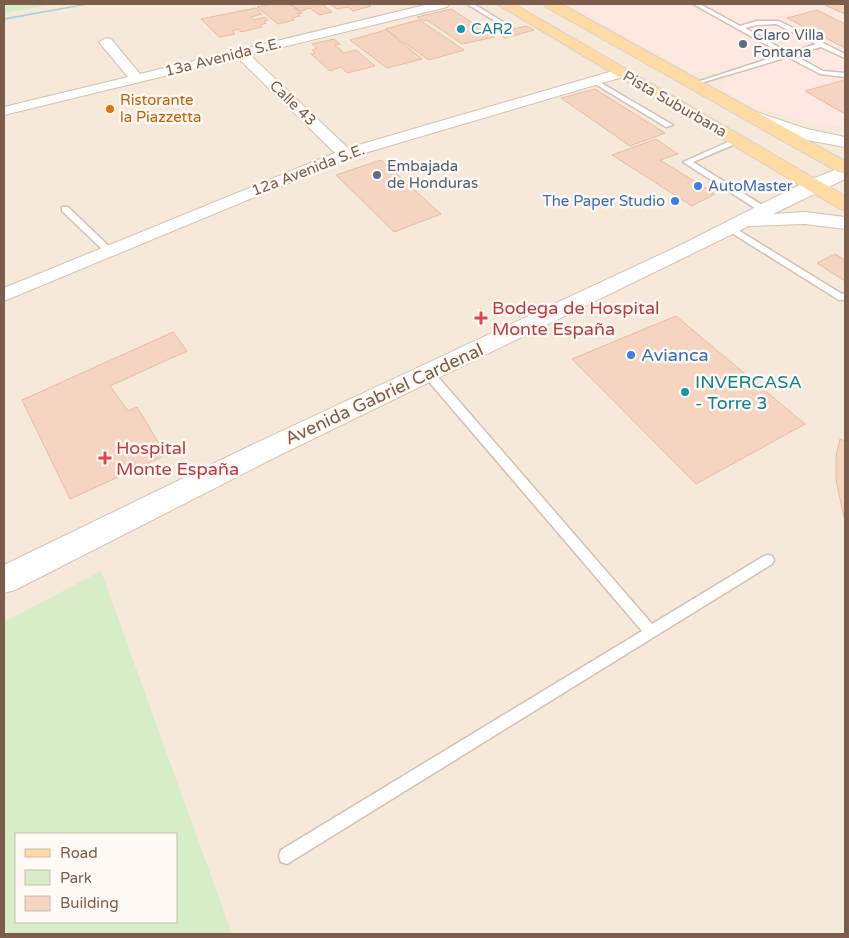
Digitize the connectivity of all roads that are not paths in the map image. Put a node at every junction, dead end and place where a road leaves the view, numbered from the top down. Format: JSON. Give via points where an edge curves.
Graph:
{"nodes":[{"id":1,"x":443,"y":4,"type":"edge"},
{"id":2,"x":470,"y":4,"type":"edge"},
{"id":3,"x":504,"y":4,"type":"edge"},
{"id":4,"x":551,"y":4,"type":"edge"},
{"id":5,"x":696,"y":4,"type":"edge"},
{"id":6,"x":510,"y":28,"type":"dead end"},
{"id":7,"x":739,"y":28,"type":"junction"},
{"id":8,"x":106,"y":42,"type":"dead end"},
{"id":9,"x":823,"y":44,"type":"junction"},
{"id":10,"x":240,"y":53,"type":"junction"},
{"id":11,"x":789,"y":55,"type":"junction"},
{"id":12,"x":845,"y":56,"type":"edge"},
{"id":13,"x":621,"y":73,"type":"junction"},
{"id":14,"x":845,"y":75,"type":"edge"},
{"id":15,"x":136,"y":78,"type":"junction"},
{"id":16,"x":594,"y":81,"type":"junction"},
{"id":17,"x":696,"y":84,"type":"junction"},
{"id":18,"x":4,"y":111,"type":"edge"},
{"id":19,"x":750,"y":115,"type":"junction"},
{"id":20,"x":669,"y":125,"type":"dead end"},
{"id":21,"x":738,"y":141,"type":"junction"},
{"id":22,"x":845,"y":142,"type":"edge"},
{"id":23,"x":345,"y":154,"type":"junction"},
{"id":24,"x":845,"y":170,"type":"edge"},
{"id":25,"x":814,"y":185,"type":"junction"},
{"id":26,"x":845,"y":204,"type":"edge"},
{"id":27,"x":65,"y":209,"type":"dead end"},
{"id":28,"x":764,"y":210,"type":"junction"},
{"id":29,"x":845,"y":223,"type":"edge"},
{"id":30,"x":734,"y":225,"type":"junction"},
{"id":31,"x":109,"y":251,"type":"junction"},
{"id":32,"x":4,"y":294,"type":"edge"},
{"id":33,"x":845,"y":296,"type":"edge"},
{"id":34,"x":428,"y":374,"type":"junction"},
{"id":35,"x":768,"y":560,"type":"dead end"},
{"id":36,"x":4,"y":580,"type":"edge"},
{"id":37,"x":651,"y":632,"type":"junction"},
{"id":38,"x":287,"y":856,"type":"dead end"}],
"edges":[{"from":1,"to":10,"type":"street","name":"13a Avenida S.E."},
{"from":2,"to":6,"type":"lane"},
{"from":3,"to":13,"type":"main road","name":"Pista Suburbana"},
{"from":4,"to":17,"type":"main road","name":"Pista Suburbana"},
{"from":5,"to":7,"type":"lane"},
{"from":7,"to":9,"type":"lane","via":[[777,22]]},
{"from":7,"to":11,"type":"lane"},
{"from":8,"to":15,"type":"street"},
{"from":9,"to":11,"type":"lane"},
{"from":9,"to":12,"type":"lane"},
{"from":10,"to":15,"type":"street","name":"13a Avenida S.E."},
{"from":10,"to":23,"type":"street","name":"Calle 43"},
{"from":11,"to":14,"type":"lane","via":[[822,73]]},
{"from":11,"to":17,"type":"lane"},
{"from":13,"to":16,"type":"street","name":"12a Avenida S.E."},
{"from":13,"to":21,"type":"main road","name":"Pista Suburbana"},
{"from":15,"to":18,"type":"street","name":"13a Avenida S.E."},
{"from":16,"to":20,"type":"lane"},
{"from":16,"to":23,"type":"street","name":"12a Avenida S.E."},
{"from":17,"to":19,"type":"main road","name":"Pista Suburbana"},
{"from":19,"to":22,"type":"street","via":[[798,133]]},
{"from":19,"to":24,"type":"main road","name":"Pista Suburbana"},
{"from":21,"to":25,"type":"main road","name":"Pista Suburbana"},
{"from":21,"to":28,"type":"lane","via":[[687,162]]},
{"from":23,"to":31,"type":"street","name":"12a Avenida S.E."},
{"from":24,"to":25,"type":"street","name":"Avenida Gabriel Cardenal"},
{"from":25,"to":26,"type":"main road","name":"Pista Suburbana"},
{"from":25,"to":28,"type":"street","name":"Avenida Gabriel Cardenal"},
{"from":27,"to":31,"type":"lane"},
{"from":28,"to":30,"type":"street","name":"Avenida Gabriel Cardenal"},
{"from":29,"to":30,"type":"street","via":[[791,218]]},
{"from":30,"to":33,"type":"lane","via":[[842,298]]},
{"from":30,"to":34,"type":"street","name":"Avenida Gabriel Cardenal"},
{"from":31,"to":32,"type":"street","name":"12a Avenida S.E."},
{"from":34,"to":36,"type":"street","name":"Avenida Gabriel Cardenal"},
{"from":34,"to":37,"type":"lane"},
{"from":35,"to":37,"type":"lane"},
{"from":37,"to":38,"type":"lane"}]}
